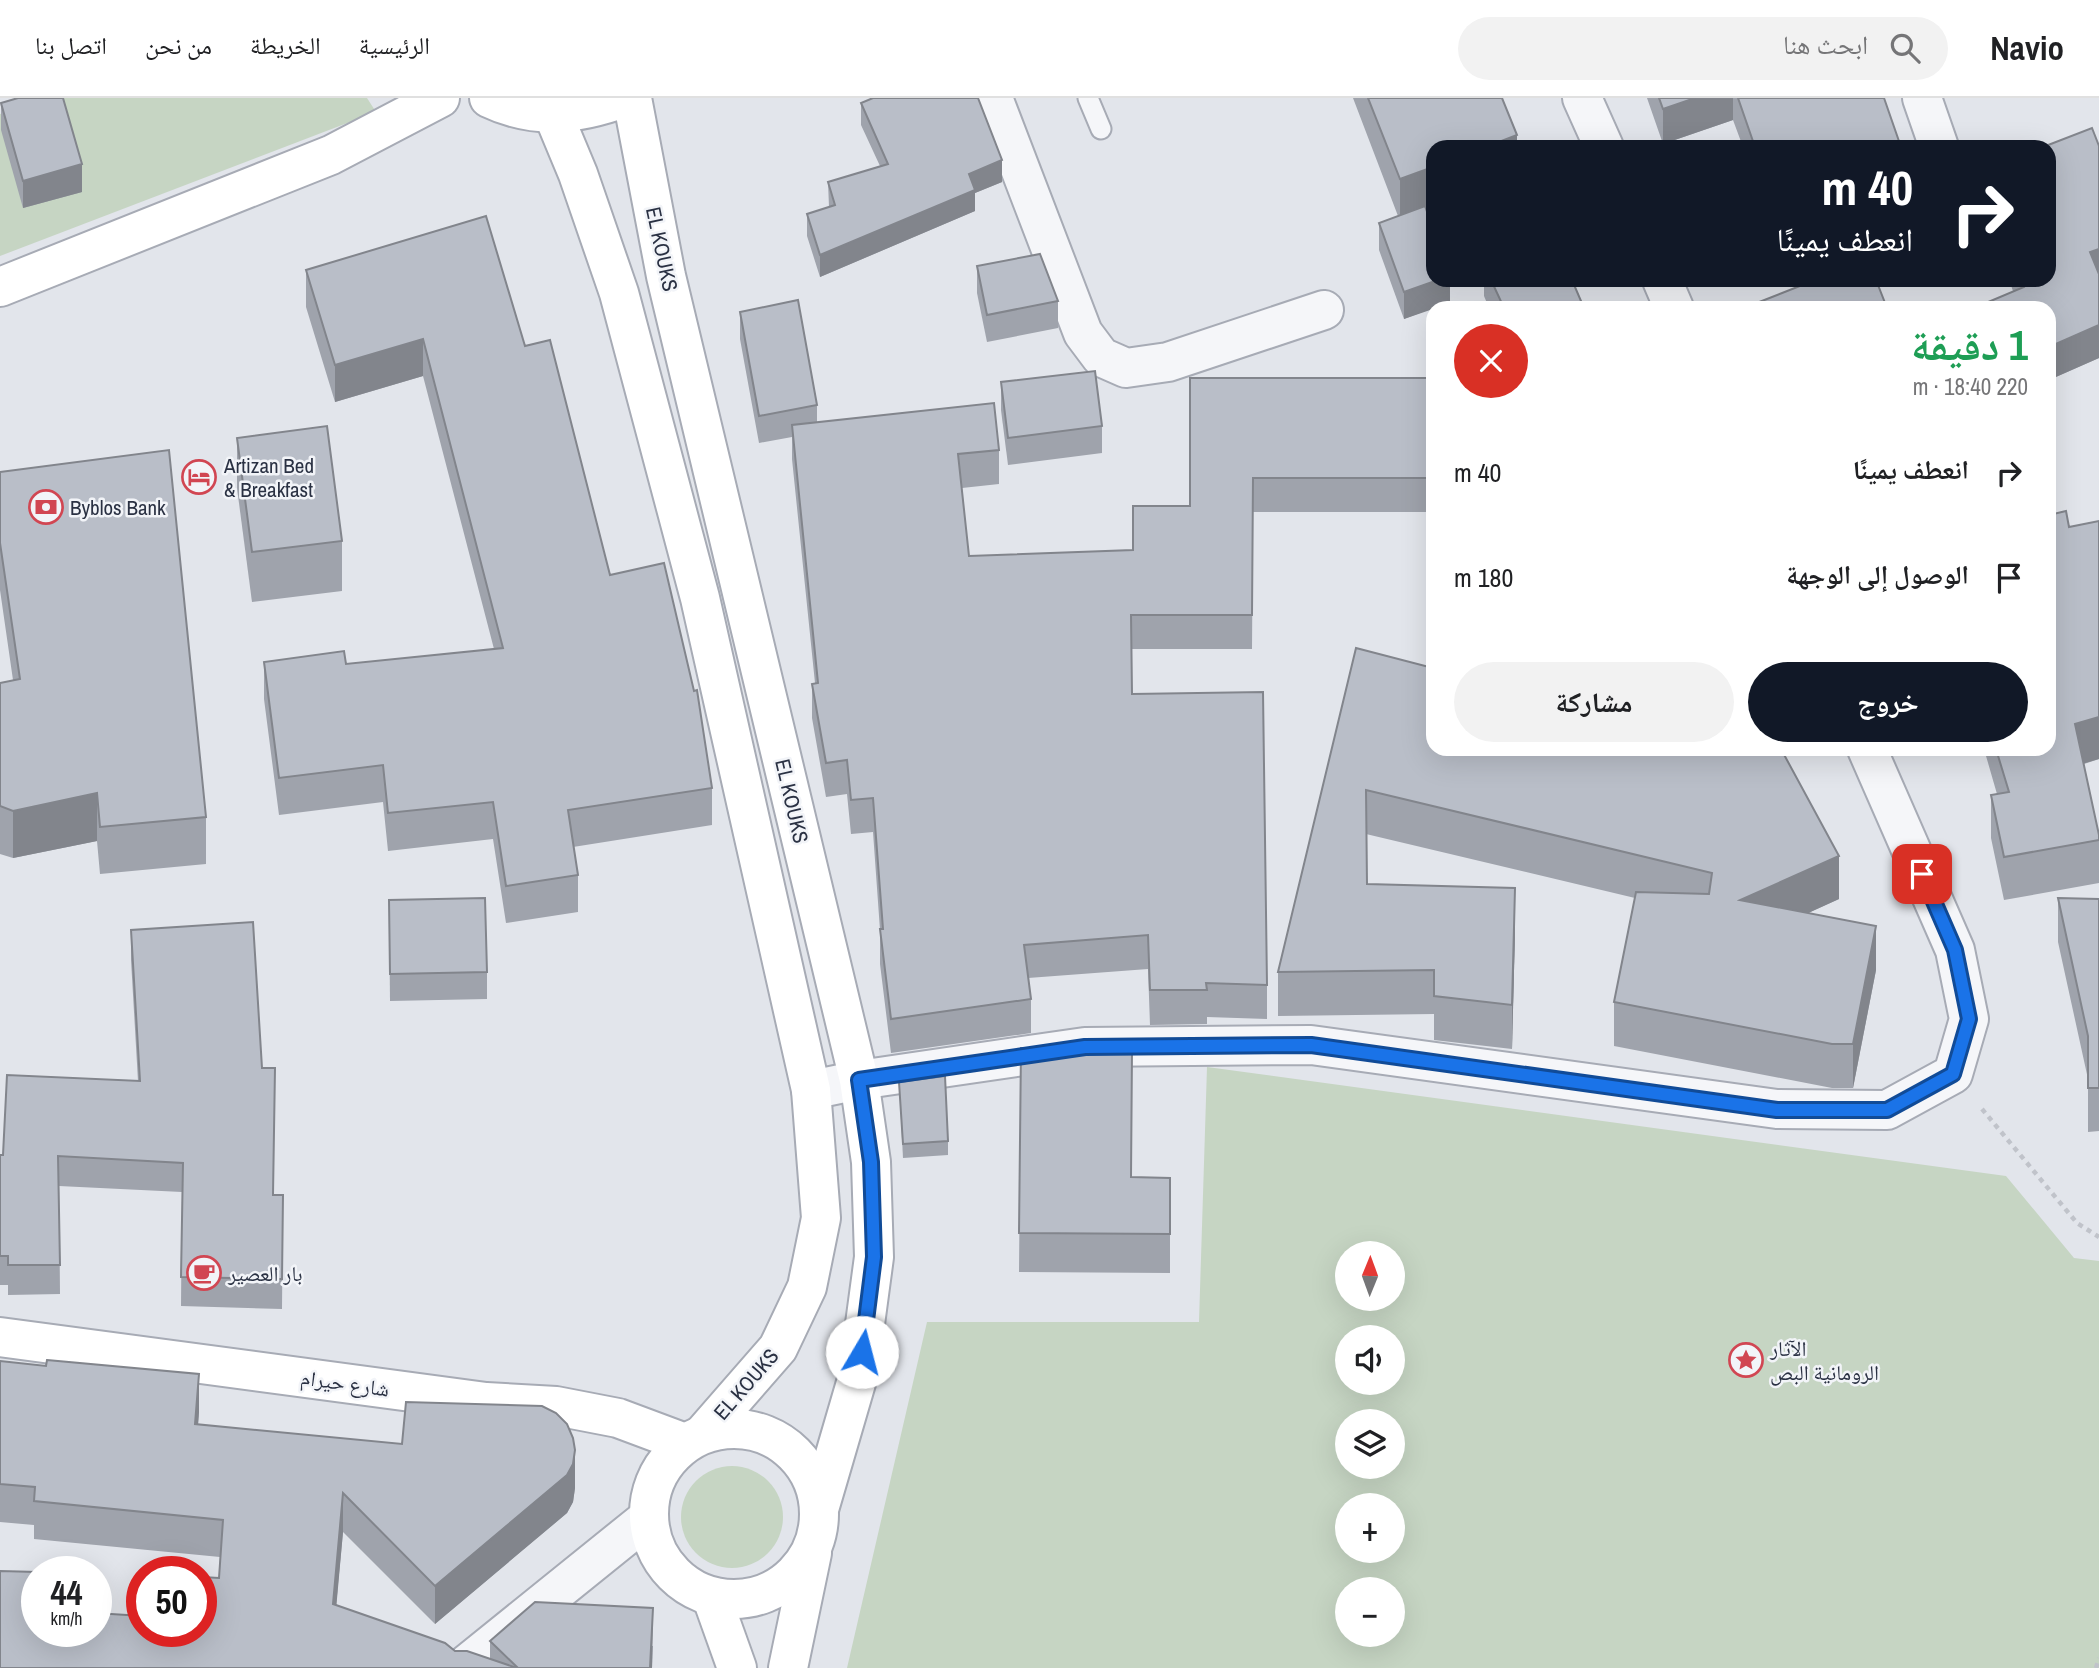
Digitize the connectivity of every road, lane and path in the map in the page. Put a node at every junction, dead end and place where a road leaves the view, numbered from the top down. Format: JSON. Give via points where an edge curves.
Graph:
{"nodes":[{"id":1,"x":440,"y":98,"type":"edge"},
{"id":2,"x":489,"y":98,"type":"edge"},
{"id":3,"x":624,"y":98,"type":"edge"},
{"id":4,"x":632,"y":98,"type":"edge"},
{"id":5,"x":993,"y":98,"type":"edge"},
{"id":6,"x":1088,"y":98,"type":"edge"},
{"id":7,"x":1582,"y":98,"type":"edge"},
{"id":8,"x":1922,"y":98,"type":"edge"},
{"id":9,"x":553,"y":114,"type":"junction"},
{"id":10,"x":1101,"y":129,"type":"dead end"},
{"id":11,"x":1601,"y":140,"type":"edge"},
{"id":12,"x":1937,"y":140,"type":"edge"},
{"id":13,"x":0,"y":287,"type":"edge"},
{"id":14,"x":1324,"y":310,"type":"dead end"},
{"id":15,"x":1870,"y":756,"type":"edge"},
{"id":16,"x":1953,"y":1074,"type":"junction"},
{"id":17,"x":859,"y":1080,"type":"junction"},
{"id":18,"x":811,"y":1090,"type":"junction"},
{"id":19,"x":2099,"y":1237,"type":"edge"},
{"id":20,"x":0,"y":1337,"type":"edge"},
{"id":21,"x":694,"y":1439,"type":"junction"},
{"id":22,"x":820,"y":1506,"type":"junction"},
{"id":23,"x":648,"y":1518,"type":"junction"},
{"id":24,"x":813,"y":1549,"type":"junction"},
{"id":25,"x":712,"y":1598,"type":"junction"},
{"id":26,"x":2099,"y":1658,"type":"edge"},
{"id":27,"x":462,"y":1668,"type":"edge"},
{"id":28,"x":737,"y":1668,"type":"edge"},
{"id":29,"x":788,"y":1668,"type":"edge"},
{"id":30,"x":2096,"y":1668,"type":"edge"}],
"edges":[{"from":1,"to":13,"type":"main road","via":[[331,155]]},
{"from":2,"to":9,"type":"main road","via":[[506,106]]},
{"from":3,"to":9,"type":"main road","via":[[593,110]]},
{"from":4,"to":17,"type":"main road","name":"EL KOUKS","via":[[666,276]]},
{"from":5,"to":14,"type":"street","via":[[1083,334],[1101,357],[1126,368],[1168,362]]},
{"from":6,"to":10,"type":"lane"},
{"from":7,"to":11,"type":"street"},
{"from":8,"to":12,"type":"street"},
{"from":9,"to":18,"type":"main road","name":"EL KOUKS","via":[[619,293],[693,572]]},
{"from":15,"to":16,"type":"street","via":[[1955,950],[1969,1019]]},
{"from":16,"to":17,"type":"street","via":[[1887,1110],[1777,1110],[1311,1045],[1085,1047]]},
{"from":16,"to":19,"type":"path","via":[[2077,1223]]},
{"from":17,"to":18,"type":"street"},
{"from":17,"to":22,"type":"main road","name":"EL KOUKS","via":[[871,1162],[874,1257],[858,1376]]},
{"from":18,"to":21,"type":"main road","name":"EL KOUKS","via":[[821,1218],[807,1287],[778,1348]]},
{"from":20,"to":21,"type":"main road","name":"شارع حيرام","via":[[486,1402],[556,1406]]},
{"from":21,"to":22,"type":"main road","via":[[734,1429],[765,1434],[792,1450],[811,1476]]},
{"from":21,"to":23,"type":"main road","via":[[665,1463],[652,1489]]},
{"from":22,"to":24,"type":"main road"},
{"from":23,"to":25,"type":"main road","via":[[656,1553],[680,1581]]},
{"from":23,"to":27,"type":"street"},
{"from":24,"to":25,"type":"main road","via":[[796,1574],[771,1592],[742,1600]]},
{"from":24,"to":29,"type":"main road"},
{"from":25,"to":28,"type":"main road"},
{"from":26,"to":30,"type":"path"}]}
